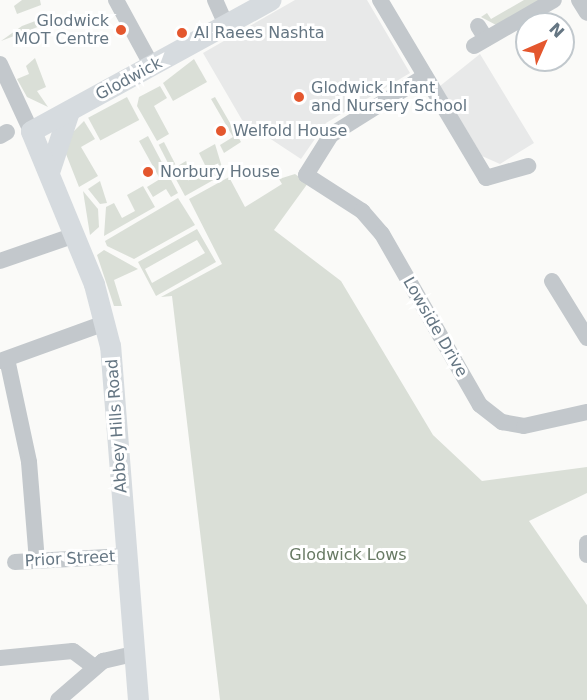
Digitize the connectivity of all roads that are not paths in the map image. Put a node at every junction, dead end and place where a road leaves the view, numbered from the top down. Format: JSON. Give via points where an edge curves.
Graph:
{"nodes":[{"id":1,"x":116,"y":0,"type":"edge"},
{"id":2,"x":215,"y":0,"type":"edge"},
{"id":3,"x":270,"y":0,"type":"edge"},
{"id":4,"x":380,"y":0,"type":"edge"},
{"id":5,"x":554,"y":0,"type":"edge"},
{"id":6,"x":579,"y":0,"type":"edge"},
{"id":7,"x":587,"y":13,"type":"edge"},
{"id":8,"x":226,"y":25,"type":"junction"},
{"id":9,"x":479,"y":37,"type":"dead end"},
{"id":10,"x":152,"y":66,"type":"junction"},
{"id":11,"x":1,"y":68,"type":"edge"},
{"id":12,"x":425,"y":76,"type":"junction"},
{"id":13,"x":18,"y":107,"type":"junction"},
{"id":14,"x":64,"y":113,"type":"junction"},
{"id":15,"x":31,"y":131,"type":"junction"},
{"id":16,"x":528,"y":166,"type":"dead end"},
{"id":17,"x":49,"y":172,"type":"junction"},
{"id":18,"x":75,"y":235,"type":"junction"},
{"id":19,"x":0,"y":261,"type":"edge"},
{"id":20,"x":552,"y":280,"type":"dead end"},
{"id":21,"x":105,"y":323,"type":"junction"},
{"id":22,"x":587,"y":338,"type":"edge"},
{"id":23,"x":3,"y":360,"type":"edge"},
{"id":24,"x":587,"y":412,"type":"edge"},
{"id":25,"x":587,"y":543,"type":"edge"},
{"id":26,"x":587,"y":555,"type":"edge"},
{"id":27,"x":126,"y":556,"type":"junction"},
{"id":28,"x":37,"y":561,"type":"junction"},
{"id":29,"x":15,"y":562,"type":"dead end"},
{"id":30,"x":134,"y":654,"type":"junction"},
{"id":31,"x":0,"y":658,"type":"edge"},
{"id":32,"x":94,"y":667,"type":"junction"},
{"id":33,"x":58,"y":700,"type":"edge"},
{"id":34,"x":138,"y":700,"type":"edge"}],
"edges":[{"from":1,"to":10,"type":"street"},
{"from":2,"to":8,"type":"street"},
{"from":3,"to":8,"type":"main road","name":"Glodwick"},
{"from":4,"to":12,"type":"street"},
{"from":5,"to":9,"type":"street"},
{"from":6,"to":7,"type":"street"},
{"from":8,"to":10,"type":"main road","name":"Glodwick"},
{"from":10,"to":14,"type":"main road","name":"Glodwick"},
{"from":11,"to":13,"type":"street"},
{"from":12,"to":16,"type":"street","via":[[486,178]]},
{"from":12,"to":24,"type":"street","name":"Lowside Drive","via":[[331,135],[306,175],[362,211],[382,234],[480,405],[502,422],[524,426]]},
{"from":13,"to":14,"type":"street"},
{"from":13,"to":15,"type":"street"},
{"from":14,"to":15,"type":"main road","name":"Glodwick"},
{"from":14,"to":17,"type":"main road"},
{"from":15,"to":17,"type":"main road","name":"Abbey Hills Road"},
{"from":17,"to":18,"type":"main road","name":"Abbey Hills Road"},
{"from":18,"to":19,"type":"street"},
{"from":18,"to":21,"type":"main road","name":"Abbey Hills Road"},
{"from":20,"to":22,"type":"street"},
{"from":21,"to":23,"type":"street"},
{"from":21,"to":27,"type":"main road","name":"Abbey Hills Road","via":[[118,391]]},
{"from":23,"to":28,"type":"street","via":[[29,462]]},
{"from":25,"to":26,"type":"street"},
{"from":27,"to":28,"type":"street","name":"Prior Street"},
{"from":27,"to":30,"type":"main road","name":"Abbey Hills Road"},
{"from":28,"to":29,"type":"street","name":"Prior Street"},
{"from":30,"to":32,"type":"street"},
{"from":30,"to":34,"type":"main road","name":"Abbey Hills Road"},
{"from":31,"to":32,"type":"street","via":[[74,651]]},
{"from":32,"to":33,"type":"street"}]}
